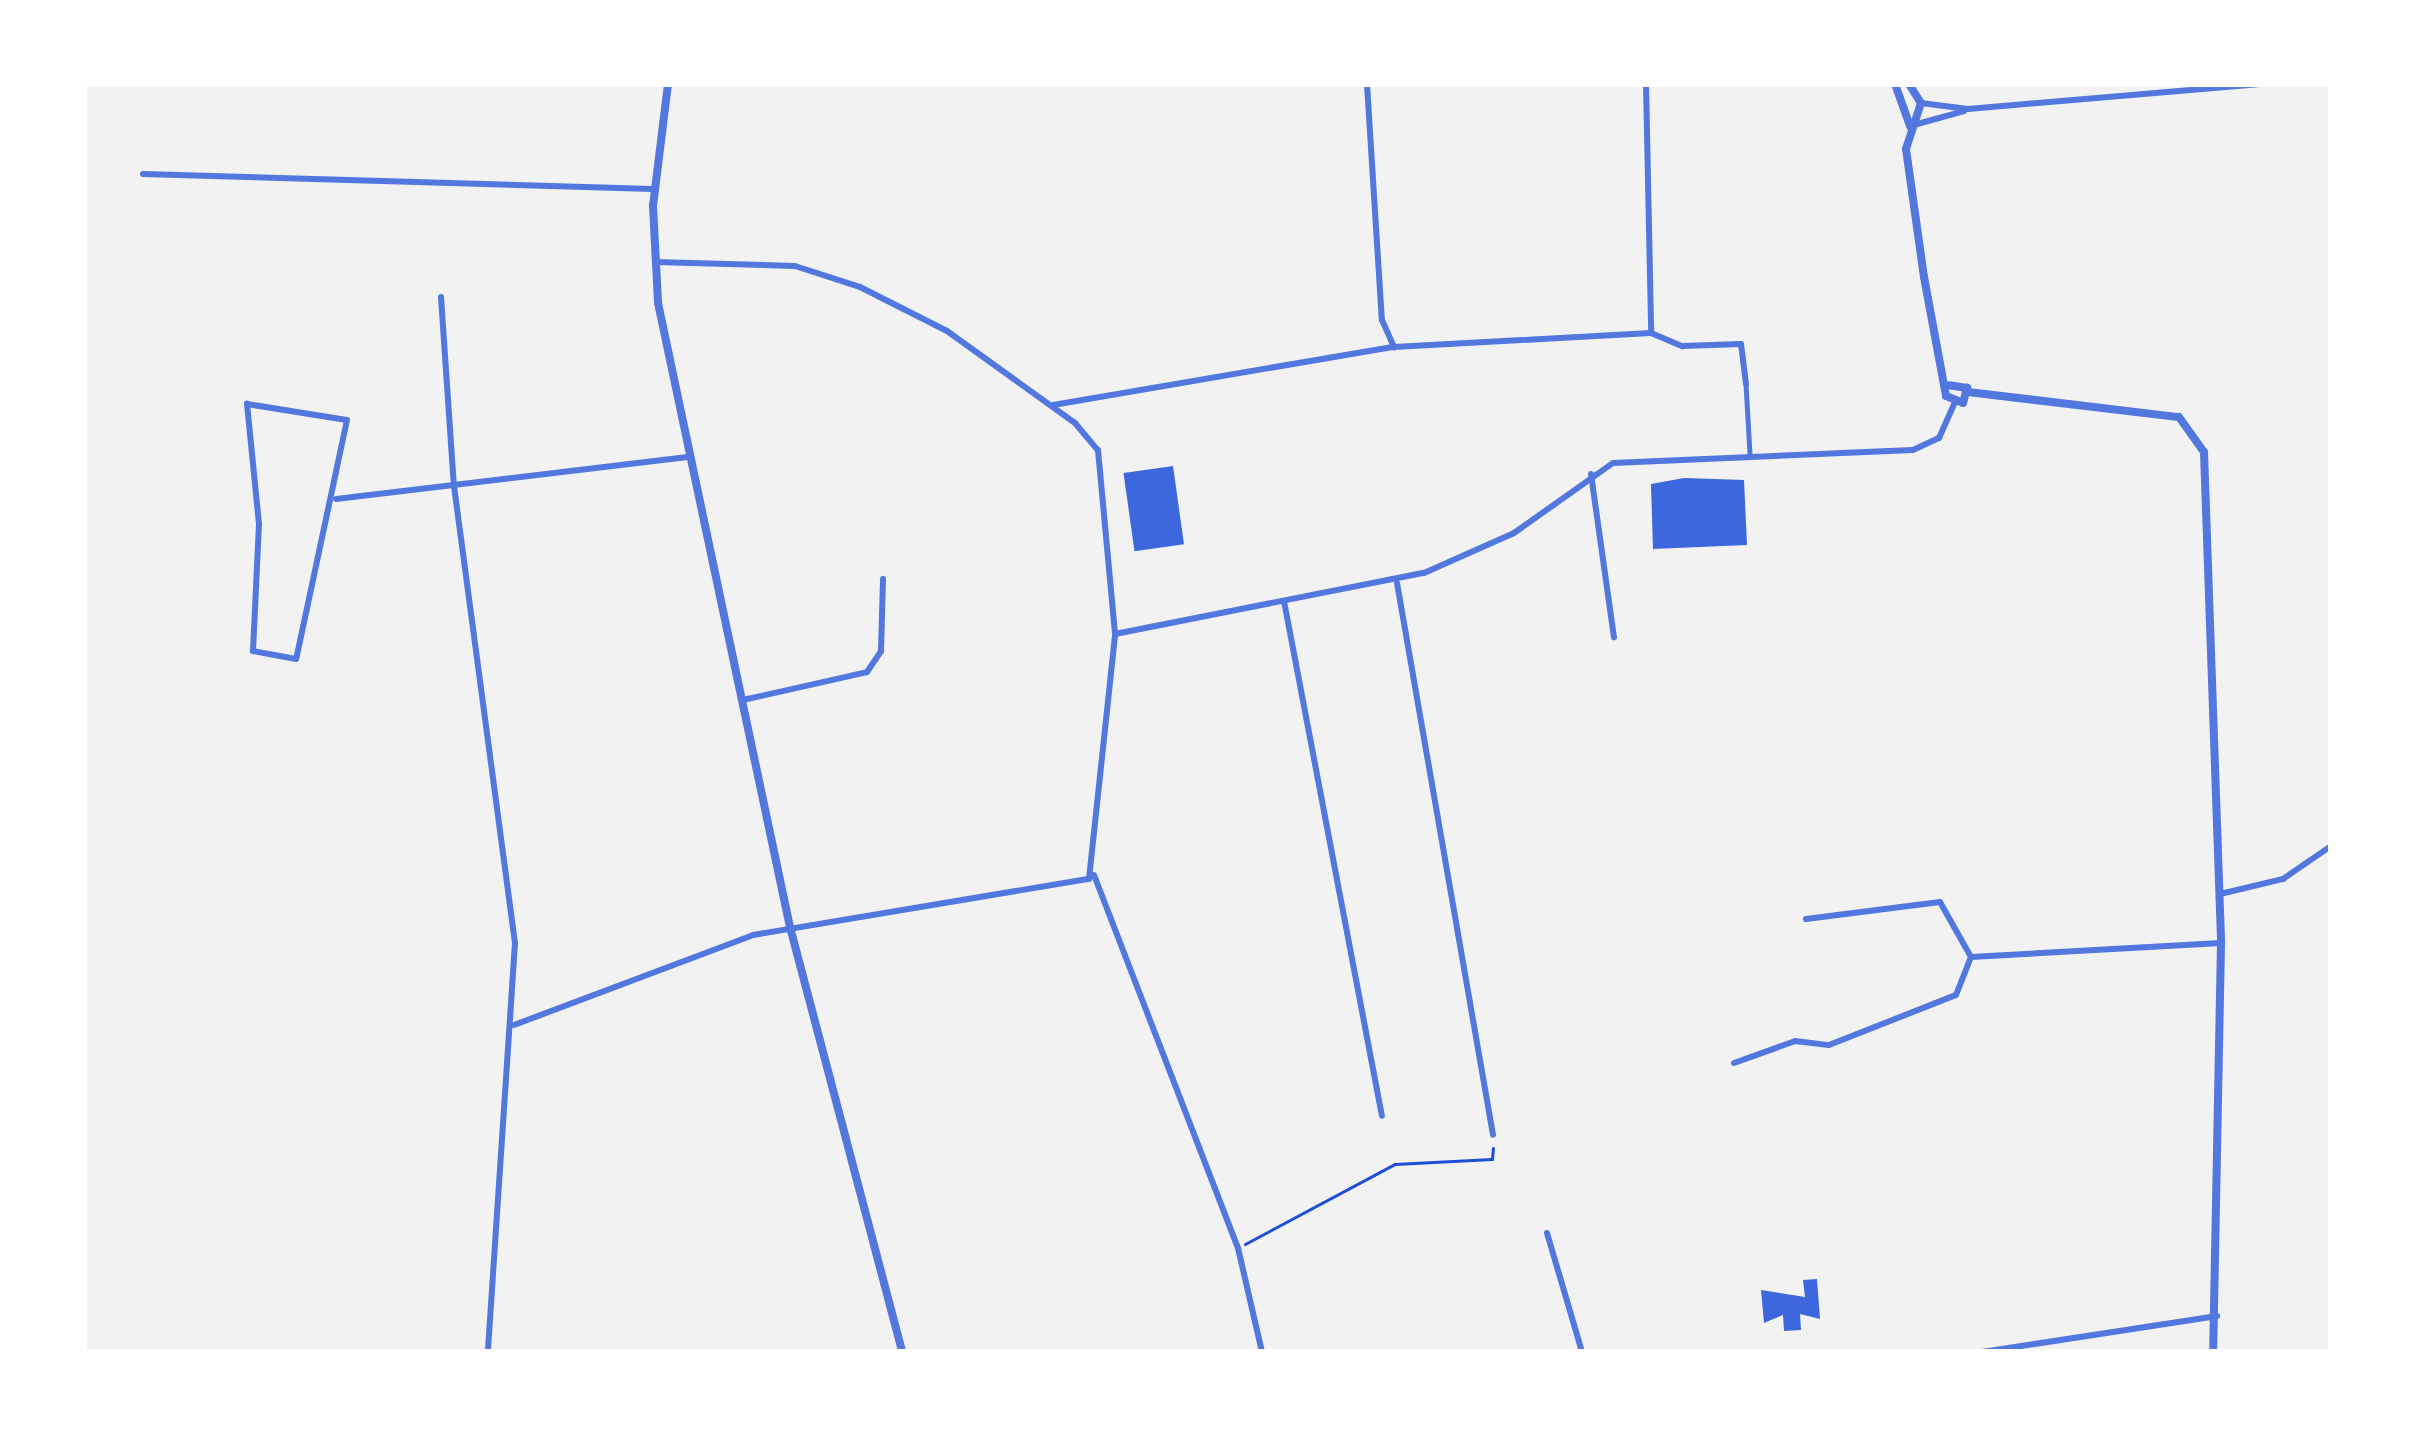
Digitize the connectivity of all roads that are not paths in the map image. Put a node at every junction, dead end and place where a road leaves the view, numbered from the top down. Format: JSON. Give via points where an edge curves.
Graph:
{"nodes":[{"id":1,"x":668,"y":84,"type":"edge"},
{"id":2,"x":1367,"y":84,"type":"edge"},
{"id":3,"x":1646,"y":84,"type":"edge"},
{"id":4,"x":1895,"y":84,"type":"edge"},
{"id":5,"x":1909,"y":84,"type":"edge"},
{"id":6,"x":2150,"y":84,"type":"edge"},
{"id":7,"x":2258,"y":84,"type":"edge"},
{"id":8,"x":2208,"y":86,"type":"edge"},
{"id":9,"x":2126,"y":91,"type":"junction"},
{"id":10,"x":1922,"y":103,"type":"junction"},
{"id":11,"x":1968,"y":109,"type":"junction"},
{"id":12,"x":1910,"y":125,"type":"junction"},
{"id":13,"x":143,"y":174,"type":"dead end"},
{"id":14,"x":653,"y":189,"type":"junction"},
{"id":15,"x":655,"y":262,"type":"junction"},
{"id":16,"x":441,"y":297,"type":"dead end"},
{"id":17,"x":1651,"y":333,"type":"junction"},
{"id":18,"x":1394,"y":346,"type":"junction"},
{"id":19,"x":1746,"y":384,"type":"joint"},
{"id":20,"x":1949,"y":385,"type":"junction"},
{"id":21,"x":1968,"y":392,"type":"junction"},
{"id":22,"x":1954,"y":404,"type":"junction"},
{"id":23,"x":1052,"y":405,"type":"junction"},
{"id":24,"x":1750,"y":454,"type":"junction"},
{"id":25,"x":688,"y":458,"type":"junction"},
{"id":26,"x":1591,"y":474,"type":"junction"},
{"id":27,"x":454,"y":486,"type":"junction"},
{"id":28,"x":336,"y":500,"type":"junction"},
{"id":29,"x":883,"y":579,"type":"dead end"},
{"id":30,"x":1396,"y":581,"type":"junction"},
{"id":31,"x":1284,"y":600,"type":"junction"},
{"id":32,"x":1115,"y":634,"type":"junction"},
{"id":33,"x":1615,"y":637,"type":"dead end"},
{"id":34,"x":741,"y":700,"type":"junction"},
{"id":35,"x":2331,"y":846,"type":"edge"},
{"id":36,"x":1094,"y":875,"type":"junction"},
{"id":37,"x":2220,"y":894,"type":"junction"},
{"id":38,"x":1806,"y":919,"type":"dead end"},
{"id":39,"x":790,"y":927,"type":"junction"},
{"id":40,"x":2221,"y":944,"type":"junction"},
{"id":41,"x":1971,"y":957,"type":"junction"},
{"id":42,"x":514,"y":1025,"type":"junction"},
{"id":43,"x":1734,"y":1063,"type":"dead end"},
{"id":44,"x":1382,"y":1116,"type":"dead end"},
{"id":45,"x":1493,"y":1135,"type":"road end"},
{"id":46,"x":1547,"y":1233,"type":"dead end"},
{"id":47,"x":2217,"y":1316,"type":"junction"},
{"id":48,"x":488,"y":1352,"type":"edge"},
{"id":49,"x":902,"y":1352,"type":"edge"},
{"id":50,"x":1262,"y":1352,"type":"edge"},
{"id":51,"x":1582,"y":1352,"type":"edge"},
{"id":52,"x":1982,"y":1352,"type":"edge"},
{"id":53,"x":2213,"y":1352,"type":"edge"}],
"edges":[{"from":1,"to":14,"type":"street"},
{"from":2,"to":18,"type":"street","via":[[1382,320]]},
{"from":3,"to":17,"type":"street"},
{"from":4,"to":12,"type":"street"},
{"from":5,"to":10,"type":"street"},
{"from":6,"to":9,"type":"street"},
{"from":7,"to":8,"type":"street"},
{"from":8,"to":9,"type":"street"},
{"from":9,"to":11,"type":"street"},
{"from":10,"to":11,"type":"street"},
{"from":10,"to":12,"type":"street"},
{"from":11,"to":12,"type":"street"},
{"from":12,"to":20,"type":"street","via":[[1910,190]]},
{"from":13,"to":14,"type":"street"},
{"from":14,"to":15,"type":"street"},
{"from":15,"to":23,"type":"street","via":[[813,270],[933,322]]},
{"from":15,"to":25,"type":"street"},
{"from":16,"to":27,"type":"street"},
{"from":17,"to":18,"type":"street"},
{"from":17,"to":19,"type":"street","via":[[1682,346],[1742,344]]},
{"from":18,"to":23,"type":"street"},
{"from":19,"to":24,"type":"street"},
{"from":20,"to":21,"type":"street"},
{"from":20,"to":22,"type":"street"},
{"from":21,"to":22,"type":"street"},
{"from":21,"to":37,"type":"street","via":[[2169,415],[2200,437]]},
{"from":22,"to":24,"type":"street","via":[[1939,438],[1913,450]]},
{"from":23,"to":32,"type":"street","via":[[1098,450]]},
{"from":24,"to":26,"type":"street","via":[[1622,461]]},
{"from":25,"to":27,"type":"street"},
{"from":25,"to":34,"type":"street"},
{"from":26,"to":30,"type":"street","via":[[1481,551]]},
{"from":26,"to":33,"type":"street"},
{"from":27,"to":28,"type":"street"},
{"from":27,"to":42,"type":"street","via":[[506,852]]},
{"from":28,"to":28,"type":"street","via":[[304,652],[256,658],[247,404],[345,416]]},
{"from":29,"to":34,"type":"street","via":[[880,651],[867,672]]},
{"from":30,"to":31,"type":"street"},
{"from":30,"to":45,"type":"street"},
{"from":31,"to":32,"type":"street"},
{"from":31,"to":44,"type":"street"},
{"from":32,"to":36,"type":"street"},
{"from":34,"to":39,"type":"street"},
{"from":35,"to":37,"type":"street","via":[[2283,880]]},
{"from":36,"to":39,"type":"street"},
{"from":36,"to":50,"type":"street","via":[[1238,1248]]},
{"from":37,"to":40,"type":"street"},
{"from":38,"to":41,"type":"street","via":[[1940,902]]},
{"from":39,"to":42,"type":"street"},
{"from":39,"to":49,"type":"street"},
{"from":40,"to":41,"type":"street"},
{"from":40,"to":47,"type":"street"},
{"from":41,"to":43,"type":"street","via":[[1956,995],[1829,1045],[1795,1041]]},
{"from":42,"to":48,"type":"street"},
{"from":46,"to":51,"type":"street"},
{"from":47,"to":52,"type":"street"},
{"from":47,"to":53,"type":"street"}]}
